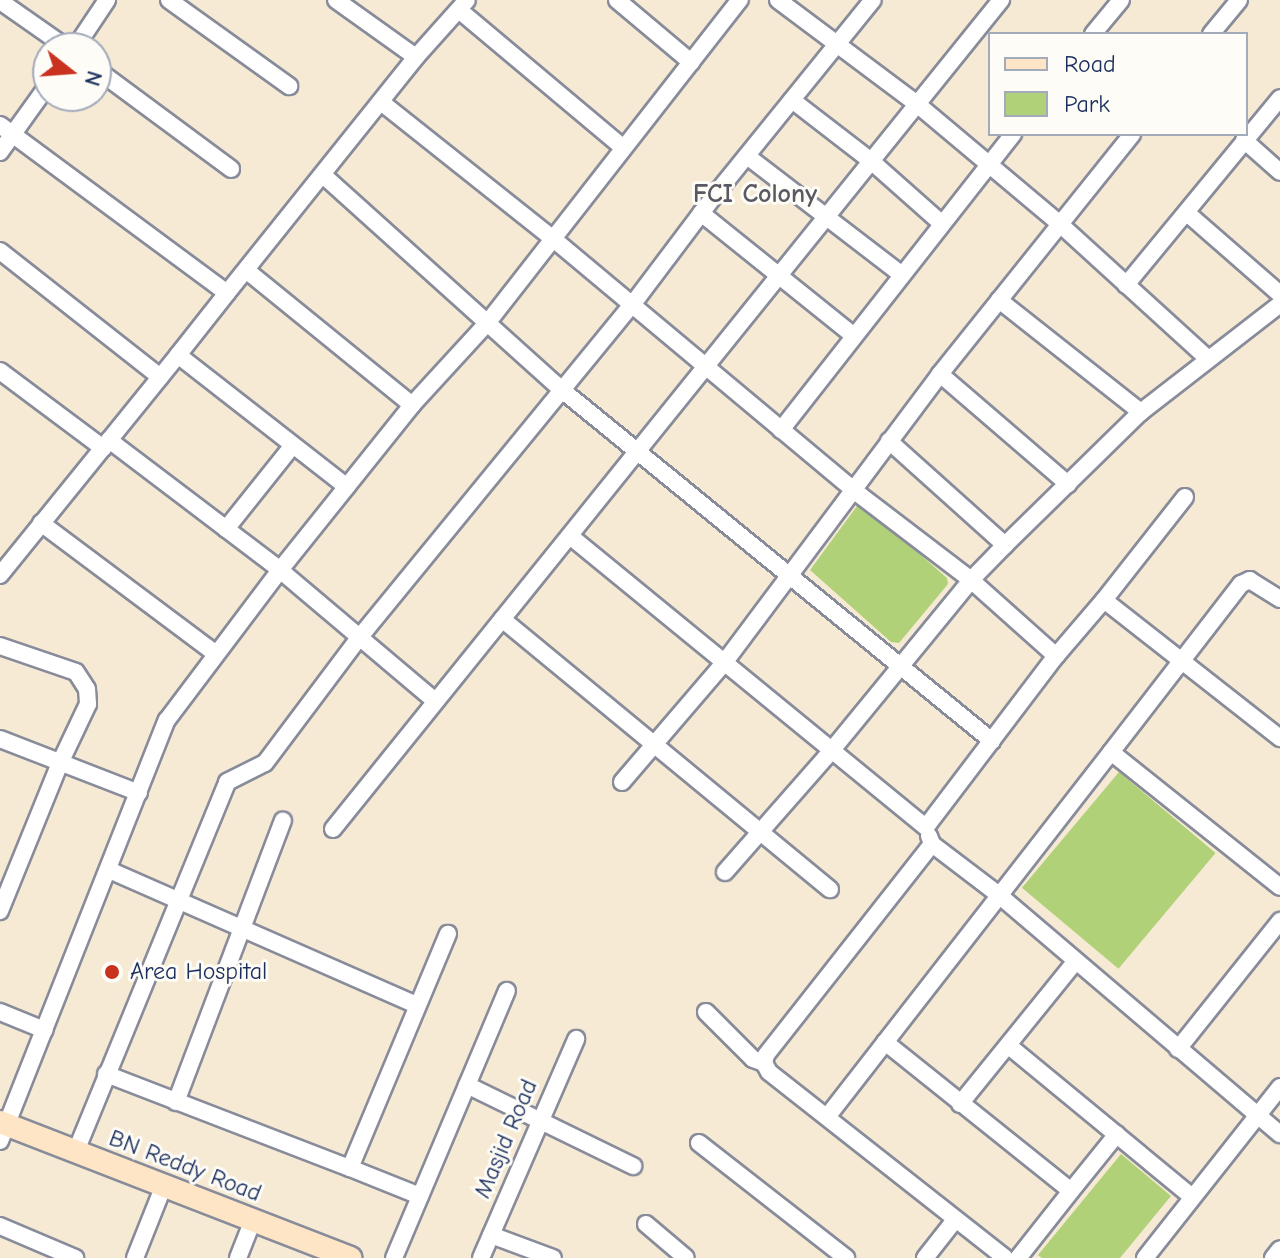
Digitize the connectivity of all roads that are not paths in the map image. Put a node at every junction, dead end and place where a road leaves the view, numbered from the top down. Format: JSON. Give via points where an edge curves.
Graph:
{"nodes":[{"id":1,"x":107,"y":0,"type":"edge"},
{"id":2,"x":169,"y":0,"type":"edge"},
{"id":3,"x":336,"y":0,"type":"edge"},
{"id":4,"x":617,"y":0,"type":"edge"},
{"id":5,"x":740,"y":0,"type":"edge"},
{"id":6,"x":778,"y":0,"type":"edge"},
{"id":7,"x":873,"y":0,"type":"edge"},
{"id":8,"x":1001,"y":0,"type":"edge"},
{"id":9,"x":1121,"y":0,"type":"edge"},
{"id":10,"x":1239,"y":0,"type":"edge"},
{"id":11,"x":0,"y":1,"type":"edge"},
{"id":12,"x":463,"y":5,"type":"edge"},
{"id":13,"x":44,"y":32,"type":"edge"},
{"id":14,"x":86,"y":32,"type":"edge"},
{"id":15,"x":1095,"y":32,"type":"edge"},
{"id":16,"x":1213,"y":32,"type":"edge"},
{"id":17,"x":835,"y":44,"type":"junction"},
{"id":18,"x":416,"y":57,"type":"junction"},
{"id":19,"x":691,"y":62,"type":"junction"},
{"id":20,"x":112,"y":81,"type":"edge"},
{"id":21,"x":289,"y":86,"type":"dead end"},
{"id":22,"x":1280,"y":98,"type":"edge"},
{"id":23,"x":792,"y":100,"type":"junction"},
{"id":24,"x":32,"y":102,"type":"edge"},
{"id":25,"x":381,"y":102,"type":"junction"},
{"id":26,"x":917,"y":104,"type":"junction"},
{"id":27,"x":6,"y":130,"type":"edge"},
{"id":28,"x":1248,"y":135,"type":"edge"},
{"id":29,"x":1011,"y":136,"type":"edge"},
{"id":30,"x":1130,"y":136,"type":"edge"},
{"id":31,"x":1247,"y":136,"type":"edge"},
{"id":32,"x":1244,"y":140,"type":"junction"},
{"id":33,"x":622,"y":147,"type":"junction"},
{"id":34,"x":0,"y":152,"type":"edge"},
{"id":35,"x":747,"y":156,"type":"junction"},
{"id":36,"x":870,"y":160,"type":"junction"},
{"id":37,"x":988,"y":164,"type":"junction"},
{"id":38,"x":231,"y":169,"type":"dead end"},
{"id":39,"x":1280,"y":172,"type":"edge"},
{"id":40,"x":323,"y":175,"type":"junction"},
{"id":41,"x":701,"y":213,"type":"junction"},
{"id":42,"x":1187,"y":213,"type":"junction"},
{"id":43,"x":823,"y":217,"type":"junction"},
{"id":44,"x":941,"y":223,"type":"junction"},
{"id":45,"x":1061,"y":225,"type":"junction"},
{"id":46,"x":551,"y":237,"type":"junction"},
{"id":47,"x":0,"y":251,"type":"edge"},
{"id":48,"x":246,"y":270,"type":"junction"},
{"id":49,"x":777,"y":274,"type":"junction"},
{"id":50,"x":901,"y":274,"type":"junction"},
{"id":51,"x":1126,"y":285,"type":"junction"},
{"id":52,"x":227,"y":293,"type":"junction"},
{"id":53,"x":1280,"y":294,"type":"edge"},
{"id":54,"x":999,"y":300,"type":"junction"},
{"id":55,"x":1280,"y":304,"type":"edge"},
{"id":56,"x":632,"y":305,"type":"junction"},
{"id":57,"x":488,"y":322,"type":"junction"},
{"id":58,"x":854,"y":336,"type":"junction"},
{"id":59,"x":178,"y":355,"type":"junction"},
{"id":60,"x":1207,"y":358,"type":"junction"},
{"id":61,"x":704,"y":366,"type":"junction"},
{"id":62,"x":0,"y":371,"type":"edge"},
{"id":63,"x":940,"y":374,"type":"junction"},
{"id":64,"x":160,"y":377,"type":"junction"},
{"id":65,"x":562,"y":390,"type":"junction"},
{"id":66,"x":412,"y":405,"type":"junction"},
{"id":67,"x":1141,"y":412,"type":"junction"},
{"id":68,"x":781,"y":430,"type":"junction"},
{"id":69,"x":889,"y":441,"type":"junction"},
{"id":70,"x":106,"y":444,"type":"junction"},
{"id":71,"x":293,"y":445,"type":"junction"},
{"id":72,"x":638,"y":449,"type":"junction"},
{"id":73,"x":1068,"y":484,"type":"junction"},
{"id":74,"x":347,"y":487,"type":"junction"},
{"id":75,"x":852,"y":489,"type":"junction"},
{"id":76,"x":1185,"y":497,"type":"dead end"},
{"id":77,"x":41,"y":523,"type":"junction"},
{"id":78,"x":226,"y":529,"type":"junction"},
{"id":79,"x":570,"y":536,"type":"junction"},
{"id":80,"x":1005,"y":545,"type":"junction"},
{"id":81,"x":280,"y":570,"type":"junction"},
{"id":82,"x":0,"y":575,"type":"edge"},
{"id":83,"x":790,"y":576,"type":"junction"},
{"id":84,"x":971,"y":580,"type":"junction"},
{"id":85,"x":1280,"y":599,"type":"edge"},
{"id":86,"x":1104,"y":600,"type":"junction"},
{"id":87,"x":502,"y":619,"type":"junction"},
{"id":88,"x":359,"y":638,"type":"junction"},
{"id":89,"x":0,"y":646,"type":"edge"},
{"id":90,"x":215,"y":653,"type":"junction"},
{"id":91,"x":1056,"y":656,"type":"junction"},
{"id":92,"x":1181,"y":660,"type":"junction"},
{"id":93,"x":724,"y":663,"type":"junction"},
{"id":94,"x":901,"y":666,"type":"junction"},
{"id":95,"x":435,"y":701,"type":"junction"},
{"id":96,"x":1280,"y":738,"type":"edge"},
{"id":97,"x":0,"y":739,"type":"edge"},
{"id":98,"x":992,"y":741,"type":"junction"},
{"id":99,"x":655,"y":746,"type":"junction"},
{"id":100,"x":832,"y":750,"type":"junction"},
{"id":101,"x":1111,"y":752,"type":"junction"},
{"id":102,"x":60,"y":763,"type":"junction"},
{"id":103,"x":622,"y":782,"type":"dead end"},
{"id":104,"x":139,"y":793,"type":"junction"},
{"id":105,"x":283,"y":821,"type":"dead end"},
{"id":106,"x":926,"y":827,"type":"junction"},
{"id":107,"x":333,"y":829,"type":"dead end"},
{"id":108,"x":760,"y":833,"type":"junction"},
{"id":109,"x":932,"y":844,"type":"junction"},
{"id":110,"x":109,"y":870,"type":"junction"},
{"id":111,"x":725,"y":872,"type":"dead end"},
{"id":112,"x":1280,"y":887,"type":"edge"},
{"id":113,"x":830,"y":889,"type":"dead end"},
{"id":114,"x":999,"y":895,"type":"junction"},
{"id":115,"x":177,"y":898,"type":"junction"},
{"id":116,"x":0,"y":911,"type":"edge"},
{"id":117,"x":1280,"y":921,"type":"edge"},
{"id":118,"x":242,"y":928,"type":"junction"},
{"id":119,"x":448,"y":934,"type":"dead end"},
{"id":120,"x":1076,"y":961,"type":"junction"},
{"id":121,"x":507,"y":991,"type":"dead end"},
{"id":122,"x":416,"y":1005,"type":"junction"},
{"id":123,"x":0,"y":1012,"type":"edge"},
{"id":124,"x":706,"y":1012,"type":"dead end"},
{"id":125,"x":44,"y":1030,"type":"junction"},
{"id":126,"x":576,"y":1039,"type":"dead end"},
{"id":127,"x":885,"y":1042,"type":"junction"},
{"id":128,"x":1009,"y":1046,"type":"junction"},
{"id":129,"x":1178,"y":1049,"type":"junction"},
{"id":130,"x":764,"y":1063,"type":"junction"},
{"id":131,"x":106,"y":1074,"type":"junction"},
{"id":132,"x":467,"y":1085,"type":"junction"},
{"id":133,"x":1280,"y":1087,"type":"edge"},
{"id":134,"x":176,"y":1102,"type":"junction"},
{"id":135,"x":960,"y":1104,"type":"junction"},
{"id":136,"x":1256,"y":1115,"type":"junction"},
{"id":137,"x":827,"y":1117,"type":"junction"},
{"id":138,"x":540,"y":1120,"type":"junction"},
{"id":139,"x":2,"y":1129,"type":"edge"},
{"id":140,"x":1117,"y":1134,"type":"junction"},
{"id":141,"x":1280,"y":1134,"type":"edge"},
{"id":142,"x":699,"y":1143,"type":"dead end"},
{"id":143,"x":76,"y":1151,"type":"junction"},
{"id":144,"x":633,"y":1166,"type":"dead end"},
{"id":145,"x":350,"y":1168,"type":"junction"},
{"id":146,"x":164,"y":1185,"type":"junction"},
{"id":147,"x":1071,"y":1191,"type":"junction"},
{"id":148,"x":420,"y":1196,"type":"junction"},
{"id":149,"x":1191,"y":1196,"type":"junction"},
{"id":150,"x":253,"y":1220,"type":"junction"},
{"id":151,"x":955,"y":1220,"type":"junction"},
{"id":152,"x":646,"y":1224,"type":"dead end"},
{"id":153,"x":0,"y":1226,"type":"edge"},
{"id":154,"x":491,"y":1235,"type":"junction"},
{"id":155,"x":1280,"y":1249,"type":"edge"},
{"id":156,"x":75,"y":1258,"type":"edge"},
{"id":157,"x":135,"y":1258,"type":"edge"},
{"id":158,"x":238,"y":1258,"type":"edge"},
{"id":159,"x":351,"y":1258,"type":"edge"},
{"id":160,"x":394,"y":1258,"type":"edge"},
{"id":161,"x":481,"y":1258,"type":"edge"},
{"id":162,"x":553,"y":1258,"type":"edge"},
{"id":163,"x":686,"y":1258,"type":"edge"},
{"id":164,"x":846,"y":1258,"type":"edge"},
{"id":165,"x":925,"y":1258,"type":"edge"},
{"id":166,"x":1005,"y":1258,"type":"edge"},
{"id":167,"x":1018,"y":1258,"type":"edge"},
{"id":168,"x":1145,"y":1258,"type":"edge"},
{"id":169,"x":1273,"y":1258,"type":"edge"}],
"edges":[{"from":1,"to":14,"type":"street"},
{"from":2,"to":21,"type":"street"},
{"from":3,"to":18,"type":"street"},
{"from":4,"to":19,"type":"street"},
{"from":5,"to":19,"type":"street"},
{"from":6,"to":17,"type":"street"},
{"from":7,"to":17,"type":"street"},
{"from":8,"to":26,"type":"street"},
{"from":9,"to":15,"type":"street"},
{"from":10,"to":16,"type":"street"},
{"from":11,"to":13,"type":"street"},
{"from":12,"to":18,"type":"street"},
{"from":12,"to":33,"type":"street"},
{"from":17,"to":23,"type":"street"},
{"from":17,"to":26,"type":"street"},
{"from":18,"to":25,"type":"street"},
{"from":19,"to":33,"type":"street"},
{"from":20,"to":38,"type":"street"},
{"from":22,"to":28,"type":"street"},
{"from":23,"to":35,"type":"street"},
{"from":23,"to":36,"type":"street"},
{"from":24,"to":27,"type":"street"},
{"from":25,"to":40,"type":"street"},
{"from":25,"to":46,"type":"street"},
{"from":26,"to":36,"type":"street"},
{"from":26,"to":37,"type":"street"},
{"from":27,"to":34,"type":"street"},
{"from":27,"to":52,"type":"street"},
{"from":29,"to":37,"type":"street"},
{"from":30,"to":45,"type":"street"},
{"from":31,"to":32,"type":"street"},
{"from":32,"to":39,"type":"street"},
{"from":32,"to":42,"type":"street"},
{"from":33,"to":46,"type":"street"},
{"from":35,"to":41,"type":"street"},
{"from":35,"to":43,"type":"street"},
{"from":36,"to":43,"type":"street"},
{"from":36,"to":44,"type":"street"},
{"from":37,"to":44,"type":"street"},
{"from":37,"to":45,"type":"street"},
{"from":40,"to":48,"type":"street"},
{"from":40,"to":57,"type":"street"},
{"from":41,"to":49,"type":"street"},
{"from":41,"to":56,"type":"street"},
{"from":42,"to":51,"type":"street"},
{"from":42,"to":53,"type":"street"},
{"from":43,"to":49,"type":"street"},
{"from":43,"to":50,"type":"street"},
{"from":44,"to":50,"type":"street"},
{"from":45,"to":51,"type":"street"},
{"from":45,"to":54,"type":"street"},
{"from":46,"to":56,"type":"street"},
{"from":46,"to":57,"type":"street"},
{"from":47,"to":64,"type":"street"},
{"from":48,"to":52,"type":"street"},
{"from":48,"to":66,"type":"street"},
{"from":49,"to":58,"type":"street"},
{"from":49,"to":61,"type":"street"},
{"from":50,"to":58,"type":"street"},
{"from":51,"to":60,"type":"street"},
{"from":52,"to":59,"type":"street"},
{"from":54,"to":63,"type":"street"},
{"from":54,"to":67,"type":"street"},
{"from":55,"to":60,"type":"street"},
{"from":56,"to":61,"type":"street"},
{"from":56,"to":65,"type":"street"},
{"from":57,"to":65,"type":"street"},
{"from":57,"to":66,"type":"street"},
{"from":58,"to":68,"type":"street"},
{"from":59,"to":64,"type":"street"},
{"from":59,"to":71,"type":"street"},
{"from":60,"to":67,"type":"street"},
{"from":61,"to":68,"type":"street"},
{"from":61,"to":72,"type":"street"},
{"from":62,"to":70,"type":"street"},
{"from":63,"to":69,"type":"street"},
{"from":63,"to":73,"type":"street"},
{"from":64,"to":70,"type":"street"},
{"from":65,"to":72,"type":"street"},
{"from":65,"to":88,"type":"street"},
{"from":66,"to":74,"type":"street"},
{"from":67,"to":73,"type":"street"},
{"from":68,"to":75,"type":"street"},
{"from":69,"to":75,"type":"street"},
{"from":69,"to":80,"type":"street"},
{"from":70,"to":77,"type":"street"},
{"from":70,"to":78,"type":"street"},
{"from":71,"to":74,"type":"street"},
{"from":71,"to":78,"type":"street"},
{"from":72,"to":79,"type":"street"},
{"from":72,"to":83,"type":"street"},
{"from":73,"to":80,"type":"street"},
{"from":74,"to":81,"type":"street"},
{"from":75,"to":83,"type":"street"},
{"from":75,"to":84,"type":"street"},
{"from":76,"to":86,"type":"street"},
{"from":77,"to":82,"type":"street"},
{"from":77,"to":90,"type":"street"},
{"from":78,"to":81,"type":"street"},
{"from":79,"to":87,"type":"street"},
{"from":79,"to":93,"type":"street"},
{"from":80,"to":84,"type":"street"},
{"from":81,"to":88,"type":"street"},
{"from":81,"to":90,"type":"street"},
{"from":83,"to":93,"type":"street"},
{"from":83,"to":94,"type":"street"},
{"from":84,"to":91,"type":"street"},
{"from":84,"to":94,"type":"street"},
{"from":85,"to":92,"type":"street","via":[[1250,580],[1241,584]]},
{"from":86,"to":91,"type":"street"},
{"from":86,"to":92,"type":"street"},
{"from":87,"to":95,"type":"street"},
{"from":87,"to":99,"type":"street"},
{"from":88,"to":95,"type":"street"},
{"from":88,"to":115,"type":"street","via":[[265,763],[227,782]]},
{"from":89,"to":102,"type":"street","via":[[76,672],[87,689],[88,704]]},
{"from":90,"to":104,"type":"street","via":[[167,720]]},
{"from":91,"to":98,"type":"street"},
{"from":92,"to":96,"type":"street"},
{"from":92,"to":101,"type":"street"},
{"from":93,"to":99,"type":"street"},
{"from":93,"to":100,"type":"street"},
{"from":94,"to":98,"type":"street"},
{"from":94,"to":100,"type":"street"},
{"from":95,"to":107,"type":"street"},
{"from":97,"to":102,"type":"street"},
{"from":98,"to":106,"type":"street"},
{"from":99,"to":103,"type":"street"},
{"from":99,"to":108,"type":"street"},
{"from":100,"to":106,"type":"street"},
{"from":100,"to":108,"type":"street"},
{"from":101,"to":112,"type":"street"},
{"from":101,"to":114,"type":"street"},
{"from":102,"to":104,"type":"street"},
{"from":102,"to":116,"type":"street"},
{"from":104,"to":110,"type":"street"},
{"from":105,"to":118,"type":"street"},
{"from":106,"to":109,"type":"street"},
{"from":108,"to":111,"type":"street"},
{"from":108,"to":113,"type":"street"},
{"from":109,"to":114,"type":"street"},
{"from":109,"to":130,"type":"street"},
{"from":110,"to":115,"type":"street"},
{"from":110,"to":125,"type":"street"},
{"from":114,"to":120,"type":"street"},
{"from":114,"to":127,"type":"street"},
{"from":115,"to":118,"type":"street"},
{"from":115,"to":131,"type":"street"},
{"from":117,"to":129,"type":"street"},
{"from":118,"to":122,"type":"street"},
{"from":118,"to":134,"type":"street"},
{"from":119,"to":122,"type":"street"},
{"from":120,"to":128,"type":"street"},
{"from":120,"to":129,"type":"street"},
{"from":121,"to":132,"type":"street"},
{"from":122,"to":145,"type":"street"},
{"from":123,"to":125,"type":"street"},
{"from":124,"to":130,"type":"street","via":[[753,1059]]},
{"from":125,"to":139,"type":"street"},
{"from":126,"to":138,"type":"street","name":"Masjid Road"},
{"from":127,"to":135,"type":"street"},
{"from":127,"to":137,"type":"street"},
{"from":128,"to":135,"type":"street"},
{"from":128,"to":140,"type":"street"},
{"from":129,"to":136,"type":"street"},
{"from":130,"to":137,"type":"street"},
{"from":131,"to":134,"type":"street"},
{"from":131,"to":143,"type":"street"},
{"from":132,"to":138,"type":"street"},
{"from":132,"to":148,"type":"street"},
{"from":133,"to":136,"type":"street"},
{"from":134,"to":145,"type":"street"},
{"from":135,"to":147,"type":"street"},
{"from":136,"to":141,"type":"street"},
{"from":136,"to":149,"type":"street"},
{"from":137,"to":151,"type":"street"},
{"from":138,"to":144,"type":"street"},
{"from":138,"to":154,"type":"street","name":"Masjid Road"},
{"from":139,"to":143,"type":"street","name":"BN Reddy Road"},
{"from":140,"to":147,"type":"street"},
{"from":140,"to":149,"type":"street"},
{"from":142,"to":164,"type":"street"},
{"from":143,"to":146,"type":"street","name":"BN Reddy Road"},
{"from":145,"to":148,"type":"street"},
{"from":146,"to":150,"type":"street","name":"BN Reddy Road"},
{"from":146,"to":157,"type":"street"},
{"from":147,"to":167,"type":"street"},
{"from":148,"to":160,"type":"street"},
{"from":149,"to":168,"type":"street"},
{"from":150,"to":158,"type":"street"},
{"from":150,"to":159,"type":"street","name":"BN Reddy Road"},
{"from":151,"to":165,"type":"street"},
{"from":151,"to":166,"type":"street"},
{"from":152,"to":163,"type":"street"},
{"from":153,"to":156,"type":"street"},
{"from":154,"to":161,"type":"street","name":"Masjid Road"},
{"from":154,"to":162,"type":"street"},
{"from":155,"to":169,"type":"street"}]}
